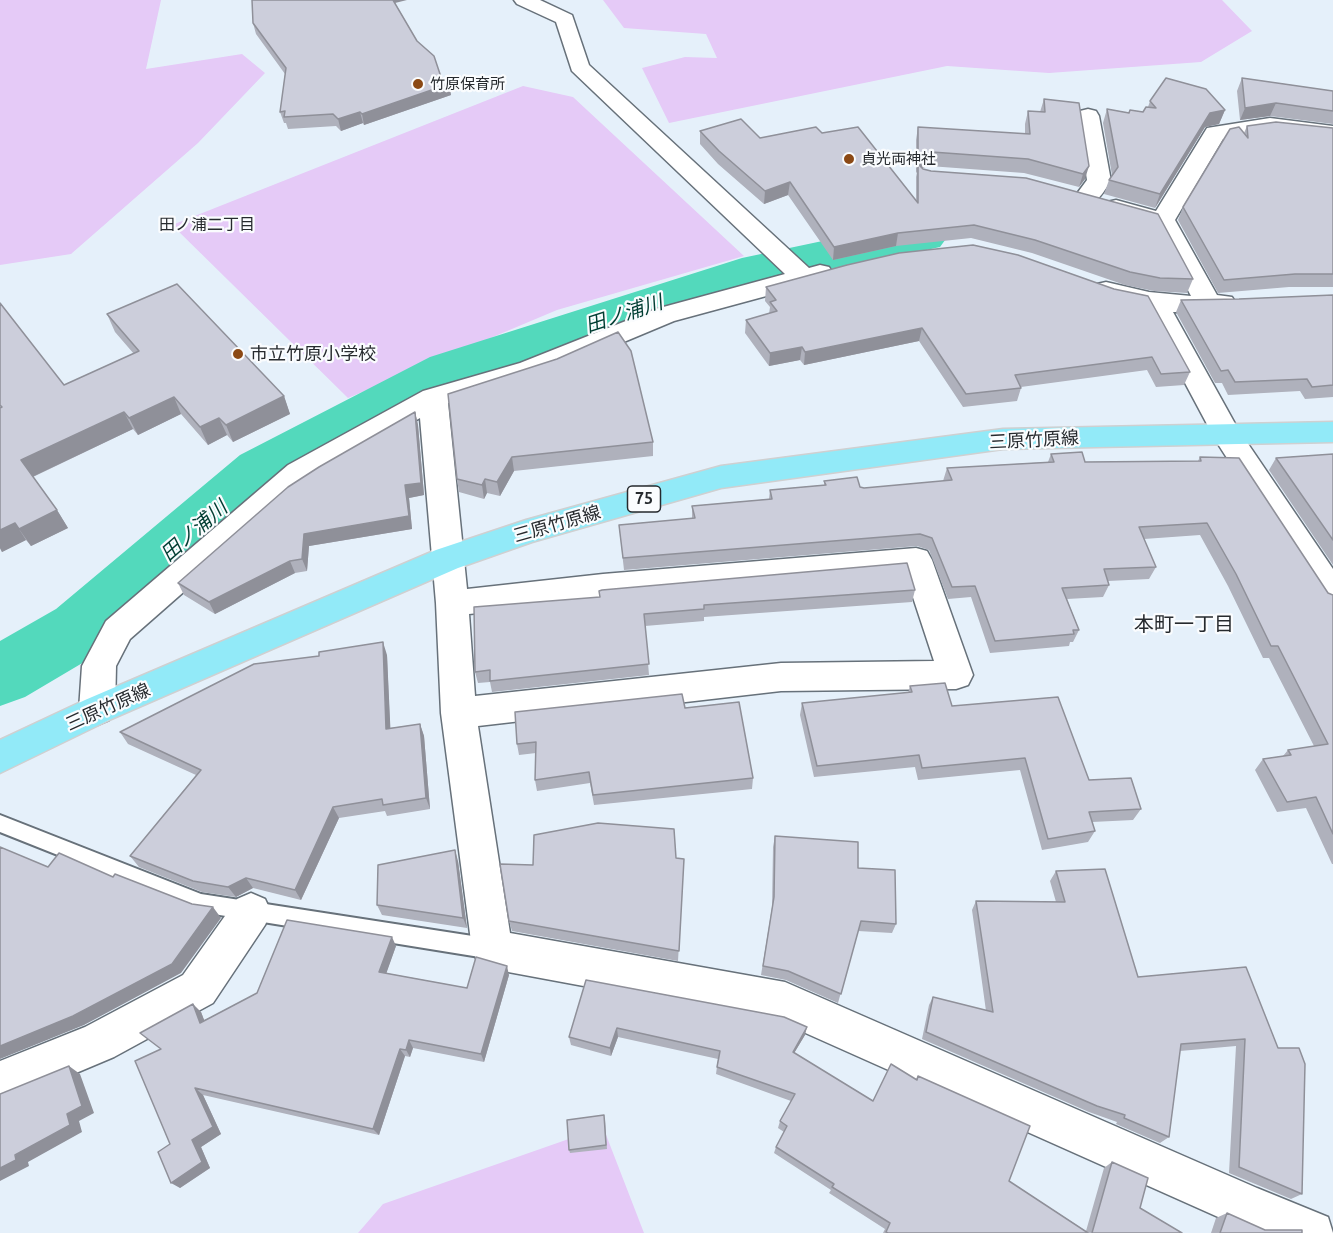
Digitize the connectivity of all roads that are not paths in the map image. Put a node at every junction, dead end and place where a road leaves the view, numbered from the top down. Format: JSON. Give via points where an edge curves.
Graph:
{"nodes":[{"id":1,"x":524,"y":0,"type":"edge"},
{"id":2,"x":1088,"y":116,"type":"dead end"},
{"id":3,"x":1333,"y":133,"type":"edge"},
{"id":4,"x":1163,"y":220,"type":"junction"},
{"id":5,"x":849,"y":267,"type":"edge"},
{"id":6,"x":794,"y":268,"type":"junction"},
{"id":7,"x":1086,"y":283,"type":"edge"},
{"id":8,"x":1243,"y":301,"type":"edge"},
{"id":9,"x":1154,"y":302,"type":"junction"},
{"id":10,"x":1208,"y":304,"type":"junction"},
{"id":11,"x":433,"y":398,"type":"junction"},
{"id":12,"x":1333,"y":432,"type":"edge"},
{"id":13,"x":1226,"y":434,"type":"junction"},
{"id":14,"x":447,"y":559,"type":"junction"},
{"id":15,"x":1333,"y":595,"type":"edge"},
{"id":16,"x":452,"y":603,"type":"junction"},
{"id":17,"x":97,"y":710,"type":"junction"},
{"id":18,"x":459,"y":713,"type":"junction"},
{"id":19,"x":0,"y":758,"type":"edge"},
{"id":20,"x":0,"y":823,"type":"edge"},
{"id":21,"x":251,"y":912,"type":"junction"},
{"id":22,"x":492,"y":949,"type":"junction"},
{"id":23,"x":0,"y":1083,"type":"edge"},
{"id":24,"x":1312,"y":1233,"type":"edge"}],
"edges":[{"from":1,"to":6,"type":"street","via":[[565,19],[579,67]]},
{"from":2,"to":4,"type":"street","via":[[1099,181],[1075,196]]},
{"from":3,"to":4,"type":"street","via":[[1270,125],[1215,133]]},
{"from":4,"to":10,"type":"street"},
{"from":5,"to":6,"type":"street"},
{"from":6,"to":11,"type":"street","via":[[530,370]]},
{"from":7,"to":9,"type":"street"},
{"from":8,"to":10,"type":"street"},
{"from":9,"to":10,"type":"street"},
{"from":9,"to":13,"type":"street"},
{"from":11,"to":14,"type":"street"},
{"from":11,"to":17,"type":"street","via":[[299,473],[118,630],[99,666]]},
{"from":12,"to":13,"type":"main road","name":"三原竹原線","number":"75"},
{"from":13,"to":14,"type":"main road","name":"三原竹原線","number":"75","via":[[1003,439],[721,477],[526,532]]},
{"from":13,"to":15,"type":"street"},
{"from":14,"to":16,"type":"street"},
{"from":14,"to":17,"type":"main road","name":"三原竹原線","number":"75"},
{"from":16,"to":18,"type":"street"},
{"from":16,"to":18,"type":"street","via":[[916,560],[956,675],[781,677]]},
{"from":17,"to":19,"type":"main road","name":"三原竹原線","number":"75"},
{"from":18,"to":22,"type":"street"},
{"from":20,"to":21,"type":"lane","via":[[201,903]]},
{"from":21,"to":22,"type":"lane"},
{"from":21,"to":23,"type":"street","via":[[198,989],[99,1042]]},
{"from":22,"to":24,"type":"street","via":[[785,1003],[1238,1204]]}]}
